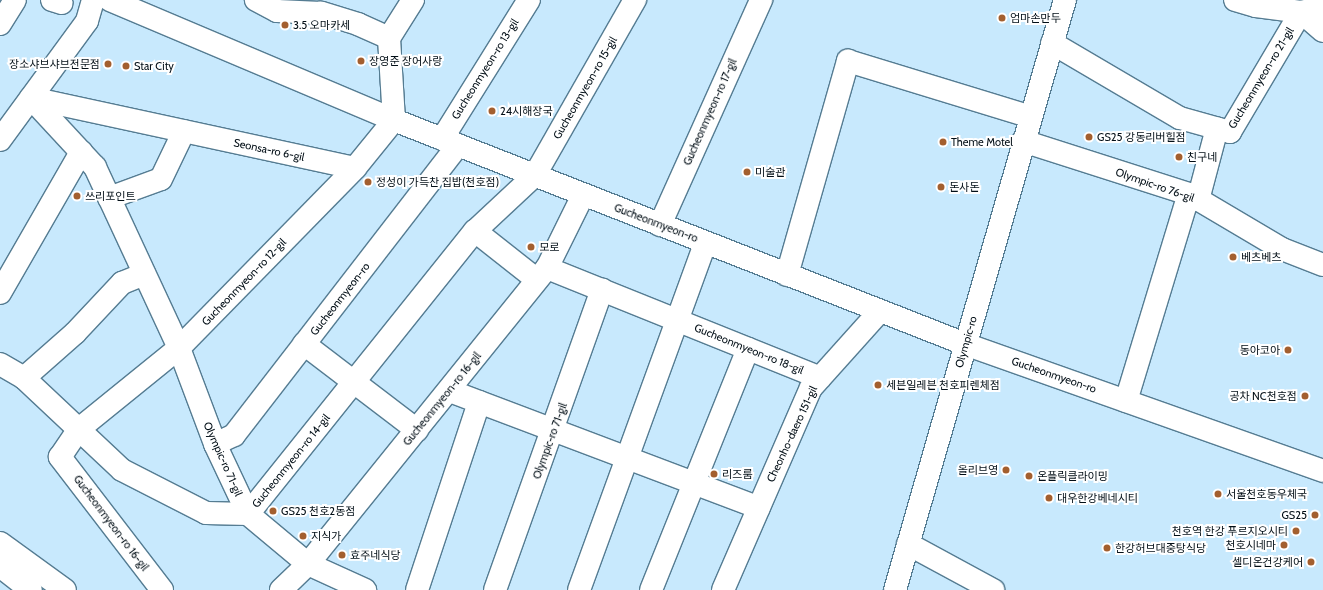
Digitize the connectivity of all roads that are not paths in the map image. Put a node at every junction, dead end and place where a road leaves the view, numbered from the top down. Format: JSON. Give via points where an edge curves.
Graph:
{"nodes":[{"id":1,"x":15,"y":0,"type":"edge"},
{"id":2,"x":93,"y":0,"type":"edge"},
{"id":3,"x":110,"y":0,"type":"edge"},
{"id":4,"x":256,"y":0,"type":"edge"},
{"id":5,"x":413,"y":0,"type":"edge"},
{"id":6,"x":529,"y":0,"type":"edge"},
{"id":7,"x":635,"y":0,"type":"edge"},
{"id":8,"x":761,"y":0,"type":"edge"},
{"id":9,"x":1064,"y":0,"type":"edge"},
{"id":10,"x":1235,"y":0,"type":"edge"},
{"id":11,"x":1288,"y":7,"type":"edge"},
{"id":12,"x":1323,"y":7,"type":"edge"},
{"id":13,"x":0,"y":24,"type":"edge"},
{"id":14,"x":1323,"y":31,"type":"edge"},
{"id":15,"x":389,"y":38,"type":"junction"},
{"id":16,"x":1052,"y":43,"type":"junction"},
{"id":17,"x":31,"y":98,"type":"junction"},
{"id":18,"x":1031,"y":117,"type":"junction"},
{"id":19,"x":394,"y":120,"type":"junction"},
{"id":20,"x":1216,"y":128,"type":"junction"},
{"id":21,"x":184,"y":131,"type":"junction"},
{"id":22,"x":0,"y":140,"type":"edge"},
{"id":23,"x":1024,"y":141,"type":"junction"},
{"id":24,"x":450,"y":142,"type":"junction"},
{"id":25,"x":81,"y":152,"type":"junction"},
{"id":26,"x":355,"y":168,"type":"junction"},
{"id":27,"x":535,"y":175,"type":"junction"},
{"id":28,"x":583,"y":194,"type":"junction"},
{"id":29,"x":1194,"y":197,"type":"junction"},
{"id":30,"x":109,"y":198,"type":"junction"},
{"id":31,"x":660,"y":225,"type":"junction"},
{"id":32,"x":475,"y":231,"type":"junction"},
{"id":33,"x":706,"y":243,"type":"junction"},
{"id":34,"x":1323,"y":266,"type":"edge"},
{"id":35,"x":144,"y":274,"type":"junction"},
{"id":36,"x":542,"y":274,"type":"junction"},
{"id":37,"x":787,"y":275,"type":"junction"},
{"id":38,"x":602,"y":290,"type":"junction"},
{"id":39,"x":0,"y":293,"type":"edge"},
{"id":40,"x":880,"y":311,"type":"junction"},
{"id":41,"x":679,"y":321,"type":"junction"},
{"id":42,"x":304,"y":344,"type":"junction"},
{"id":43,"x":965,"y":344,"type":"junction"},
{"id":44,"x":179,"y":348,"type":"junction"},
{"id":45,"x":748,"y":349,"type":"junction"},
{"id":46,"x":0,"y":364,"type":"edge"},
{"id":47,"x":24,"y":378,"type":"junction"},
{"id":48,"x":820,"y":378,"type":"junction"},
{"id":49,"x":355,"y":382,"type":"junction"},
{"id":50,"x":450,"y":391,"type":"junction"},
{"id":51,"x":1126,"y":401,"type":"junction"},
{"id":52,"x":479,"y":402,"type":"junction"},
{"id":53,"x":79,"y":429,"type":"junction"},
{"id":54,"x":417,"y":430,"type":"junction"},
{"id":55,"x":554,"y":430,"type":"junction"},
{"id":56,"x":215,"y":444,"type":"junction"},
{"id":57,"x":60,"y":457,"type":"joint"},
{"id":58,"x":628,"y":458,"type":"junction"},
{"id":59,"x":1323,"y":471,"type":"edge"},
{"id":60,"x":694,"y":483,"type":"junction"},
{"id":61,"x":759,"y":508,"type":"junction"},
{"id":62,"x":248,"y":514,"type":"junction"},
{"id":63,"x":0,"y":543,"type":"edge"},
{"id":64,"x":908,"y":544,"type":"junction"},
{"id":65,"x":308,"y":564,"type":"junction"},
{"id":66,"x":0,"y":566,"type":"edge"},
{"id":67,"x":31,"y":590,"type":"edge"},
{"id":68,"x":65,"y":590,"type":"edge"},
{"id":69,"x":162,"y":590,"type":"edge"},
{"id":70,"x":281,"y":590,"type":"edge"},
{"id":71,"x":366,"y":590,"type":"edge"},
{"id":72,"x":417,"y":590,"type":"edge"},
{"id":73,"x":495,"y":590,"type":"edge"},
{"id":74,"x":579,"y":590,"type":"edge"},
{"id":75,"x":651,"y":590,"type":"edge"},
{"id":76,"x":722,"y":590,"type":"edge"},
{"id":77,"x":895,"y":590,"type":"edge"},
{"id":78,"x":993,"y":590,"type":"edge"}],
"edges":[{"from":1,"to":13,"type":"street"},
{"from":2,"to":17,"type":"street","via":[[87,21]]},
{"from":3,"to":19,"type":"street","name":"Gucheonmyeon-ro"},
{"from":4,"to":15,"type":"street","via":[[277,11],[321,13],[358,24]]},
{"from":5,"to":15,"type":"street"},
{"from":6,"to":24,"type":"street","name":"Gucheonmyeon-ro 13-gil"},
{"from":7,"to":27,"type":"street","name":"Gucheonmyeon-ro 15-gil"},
{"from":8,"to":31,"type":"street","name":"Gucheonmyeon-ro 17-gil"},
{"from":9,"to":16,"type":"street","name":"Olympic-ro"},
{"from":10,"to":11,"type":"street"},
{"from":11,"to":12,"type":"street"},
{"from":11,"to":14,"type":"street"},
{"from":11,"to":20,"type":"street","name":"Gucheonmyeon-ro 21-gil","via":[[1230,132]]},
{"from":15,"to":19,"type":"street"},
{"from":16,"to":18,"type":"street","name":"Olympic-ro"},
{"from":16,"to":20,"type":"street","via":[[1180,118]]},
{"from":17,"to":21,"type":"street","name":"Seonsa-ro 6-gil"},
{"from":17,"to":22,"type":"street"},
{"from":17,"to":25,"type":"street","name":"Olympic-ro 71-gil"},
{"from":18,"to":23,"type":"street","name":"Olympic-ro"},
{"from":18,"to":37,"type":"street","via":[[848,61]]},
{"from":19,"to":24,"type":"street","name":"Gucheonmyeon-ro"},
{"from":19,"to":26,"type":"street","name":"Gucheonmyeon-ro 12-gil"},
{"from":20,"to":29,"type":"street","name":"Gucheonmyeon-ro 21-gil"},
{"from":21,"to":26,"type":"street","name":"Seonsa-ro 6-gil"},
{"from":21,"to":30,"type":"street","via":[[161,179]]},
{"from":23,"to":29,"type":"street","name":"Olympic-ro 76-gil"},
{"from":23,"to":43,"type":"street","name":"Olympic-ro"},
{"from":24,"to":27,"type":"street","name":"Gucheonmyeon-ro"},
{"from":24,"to":42,"type":"street","name":"Gucheonmyeon-ro"},
{"from":25,"to":30,"type":"street","name":"Olympic-ro 71-gil","via":[[94,167]]},
{"from":25,"to":39,"type":"street"},
{"from":26,"to":44,"type":"street","name":"Gucheonmyeon-ro 12-gil"},
{"from":27,"to":28,"type":"street","name":"Gucheonmyeon-ro"},
{"from":27,"to":32,"type":"street","name":"Gucheonmyeon-ro 14-gil"},
{"from":28,"to":31,"type":"street","name":"Gucheonmyeon-ro"},
{"from":28,"to":36,"type":"street","name":"Gucheonmyeon-ro 16-gil"},
{"from":29,"to":34,"type":"street","name":"Olympic-ro 76-gil","via":[[1282,249]]},
{"from":29,"to":51,"type":"street","name":"Gucheonmyeon-ro 21-gil"},
{"from":30,"to":35,"type":"street","name":"Olympic-ro 71-gil"},
{"from":31,"to":33,"type":"street","name":"Gucheonmyeon-ro"},
{"from":32,"to":36,"type":"street"},
{"from":32,"to":49,"type":"street","name":"Gucheonmyeon-ro 14-gil"},
{"from":33,"to":37,"type":"street","name":"Gucheonmyeon-ro"},
{"from":33,"to":41,"type":"street"},
{"from":35,"to":44,"type":"street","name":"Olympic-ro 71-gil"},
{"from":35,"to":47,"type":"street","via":[[122,283],[75,333]]},
{"from":36,"to":38,"type":"street","name":"Gucheonmyeon-ro 18-gil"},
{"from":36,"to":50,"type":"street","name":"Gucheonmyeon-ro 16-gil"},
{"from":37,"to":40,"type":"street","name":"Gucheonmyeon-ro"},
{"from":38,"to":41,"type":"street","name":"Gucheonmyeon-ro 18-gil"},
{"from":38,"to":55,"type":"street","name":"Olympic-ro 71-gil"},
{"from":40,"to":43,"type":"street","name":"Gucheonmyeon-ro"},
{"from":40,"to":48,"type":"street","name":"Cheonho-daero 151-gil"},
{"from":41,"to":45,"type":"street","name":"Gucheonmyeon-ro 18-gil"},
{"from":41,"to":58,"type":"street"},
{"from":42,"to":49,"type":"street"},
{"from":42,"to":56,"type":"street","name":"Gucheonmyeon-ro","via":[[234,435]]},
{"from":43,"to":51,"type":"street","name":"Gucheonmyeon-ro"},
{"from":43,"to":64,"type":"street","name":"Olympic-ro"},
{"from":44,"to":53,"type":"street","name":"Gucheonmyeon-ro 12-gil"},
{"from":44,"to":56,"type":"street","name":"Olympic-ro 71-gil"},
{"from":45,"to":48,"type":"street","name":"Gucheonmyeon-ro 18-gil"},
{"from":45,"to":60,"type":"street"},
{"from":46,"to":47,"type":"street","name":"Gucheonmyeon-ro 14-gil"},
{"from":47,"to":53,"type":"street","name":"Gucheonmyeon-ro 14-gil"},
{"from":48,"to":61,"type":"street","name":"Cheonho-daero 151-gil","via":[[811,388]]},
{"from":49,"to":54,"type":"street"},
{"from":49,"to":62,"type":"street","name":"Gucheonmyeon-ro 14-gil"},
{"from":50,"to":52,"type":"street"},
{"from":50,"to":54,"type":"street","name":"Gucheonmyeon-ro 16-gil"},
{"from":51,"to":59,"type":"street","name":"Gucheonmyeon-ro"},
{"from":52,"to":55,"type":"street"},
{"from":52,"to":72,"type":"street"},
{"from":53,"to":57,"type":"street","name":"Gucheonmyeon-ro 12-gil"},
{"from":53,"to":62,"type":"street","name":"Gucheonmyeon-ro 14-gil","via":[[122,470],[206,513]]},
{"from":54,"to":65,"type":"street","name":"Gucheonmyeon-ro 16-gil"},
{"from":55,"to":58,"type":"street"},
{"from":55,"to":73,"type":"street","name":"Olympic-ro 71-gil"},
{"from":56,"to":62,"type":"street","name":"Olympic-ro 71-gil"},
{"from":57,"to":69,"type":"street","name":"Gucheonmyeon-ro 16-gil"},
{"from":58,"to":60,"type":"street"},
{"from":58,"to":74,"type":"street"},
{"from":60,"to":61,"type":"street"},
{"from":60,"to":75,"type":"street"},
{"from":61,"to":76,"type":"street","name":"Cheonho-daero 151-gil"},
{"from":62,"to":65,"type":"street","name":"Olympic-ro 71-gil"},
{"from":63,"to":68,"type":"street"},
{"from":64,"to":77,"type":"street","name":"Olympic-ro"},
{"from":64,"to":78,"type":"street"},
{"from":65,"to":70,"type":"street","name":"Gucheonmyeon-ro 16-gil"},
{"from":65,"to":71,"type":"street","name":"Olympic-ro 71-gil"},
{"from":66,"to":67,"type":"street"}]}
